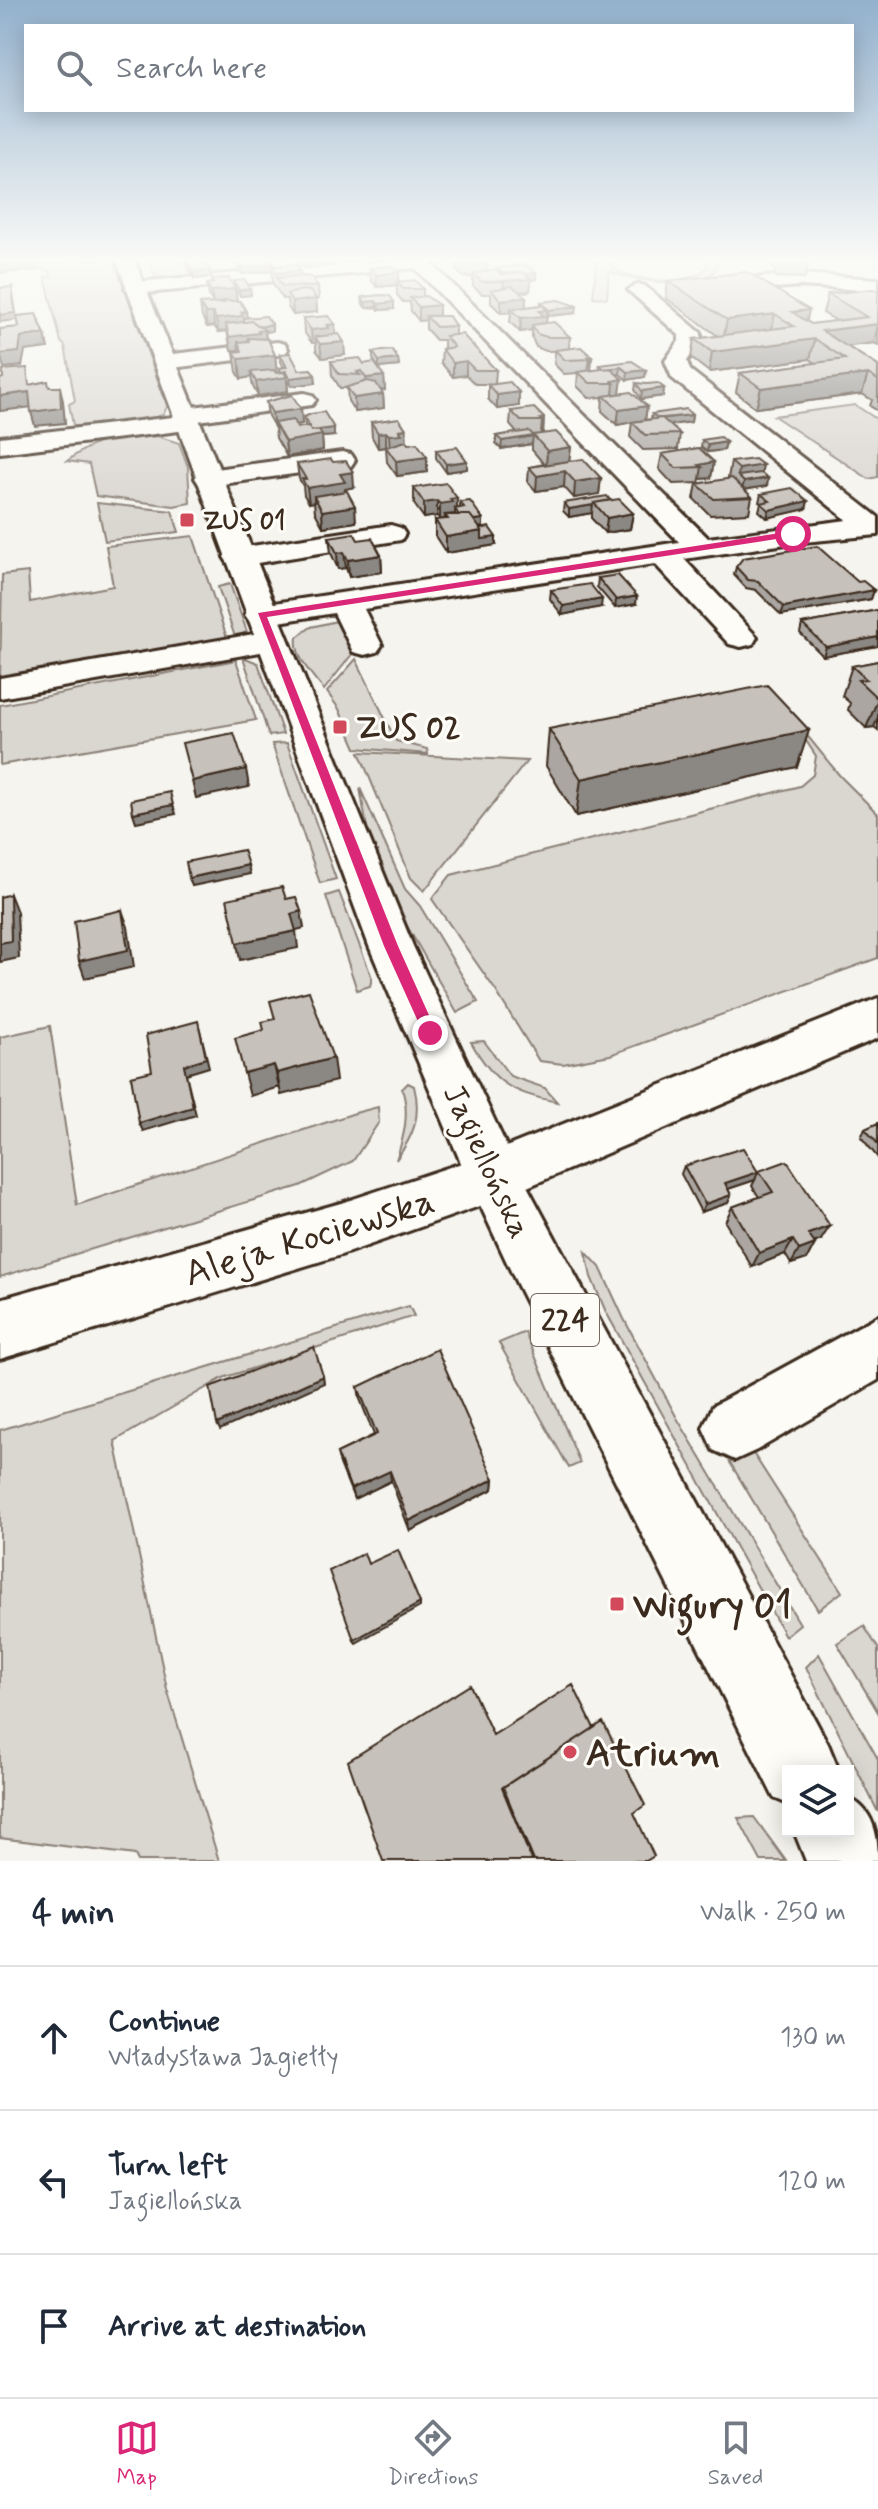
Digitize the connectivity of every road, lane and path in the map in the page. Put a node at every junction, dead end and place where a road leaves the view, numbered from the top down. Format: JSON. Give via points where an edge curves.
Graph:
{"nodes":[{"id":1,"x":159,"y":346,"type":"edge"},
{"id":2,"x":503,"y":346,"type":"edge"},
{"id":3,"x":687,"y":346,"type":"edge"},
{"id":4,"x":277,"y":349,"type":"dead end"},
{"id":5,"x":164,"y":362,"type":"junction"},
{"id":6,"x":304,"y":400,"type":"dead end"},
{"id":7,"x":186,"y":419,"type":"junction"},
{"id":8,"x":0,"y":445,"type":"edge"},
{"id":9,"x":342,"y":460,"type":"edge"},
{"id":10,"x":208,"y":478,"type":"junction"},
{"id":11,"x":873,"y":526,"type":"edge"},
{"id":12,"x":391,"y":534,"type":"dead end"},
{"id":13,"x":701,"y":548,"type":"junction"},
{"id":14,"x":662,"y":554,"type":"junction"},
{"id":15,"x":239,"y":557,"type":"junction"},
{"id":16,"x":345,"y":603,"type":"junction"},
{"id":17,"x":266,"y":628,"type":"junction"},
{"id":18,"x":741,"y":637,"type":"dead end"},
{"id":19,"x":365,"y":645,"type":"dead end"},
{"id":20,"x":0,"y":688,"type":"edge"},
{"id":21,"x":878,"y":1017,"type":"edge"},
{"id":22,"x":494,"y":1177,"type":"junction"},
{"id":23,"x":0,"y":1329,"type":"edge"},
{"id":24,"x":878,"y":1346,"type":"edge"},
{"id":25,"x":735,"y":1428,"type":"dead end"},
{"id":26,"x":798,"y":1765,"type":"edge"},
{"id":27,"x":836,"y":1837,"type":"edge"},
{"id":28,"x":849,"y":1861,"type":"edge"}],
"edges":[{"from":1,"to":5,"type":"street","name":"Jagiellońska","number":"224"},
{"from":2,"to":13,"type":"street"},
{"from":3,"to":11,"type":"street","via":[[676,361],[680,373]]},
{"from":4,"to":5,"type":"street"},
{"from":5,"to":7,"type":"street","name":"Jagiellońska","number":"224"},
{"from":6,"to":7,"type":"street"},
{"from":7,"to":8,"type":"street"},
{"from":7,"to":10,"type":"street","name":"Jagiellońska","number":"224"},
{"from":9,"to":10,"type":"street"},
{"from":10,"to":15,"type":"street","name":"Jagiellońska","number":"224"},
{"from":11,"to":13,"type":"street"},
{"from":12,"to":15,"type":"street"},
{"from":13,"to":14,"type":"street"},
{"from":14,"to":16,"type":"street","via":[[511,586]]},
{"from":14,"to":18,"type":"street"},
{"from":15,"to":17,"type":"street","name":"Jagiellońska","number":"224"},
{"from":16,"to":17,"type":"street"},
{"from":16,"to":19,"type":"street"},
{"from":17,"to":20,"type":"street"},
{"from":17,"to":22,"type":"street","name":"Jagiellońska","number":"224","via":[[391,946]]},
{"from":21,"to":22,"type":"street","name":"Aleja Kociewska"},
{"from":22,"to":23,"type":"street","name":"Aleja Kociewska","via":[[327,1234]]},
{"from":22,"to":26,"type":"street","name":"Jagiellońska","number":"224"},
{"from":24,"to":25,"type":"street"},
{"from":27,"to":28,"type":"street"}]}
